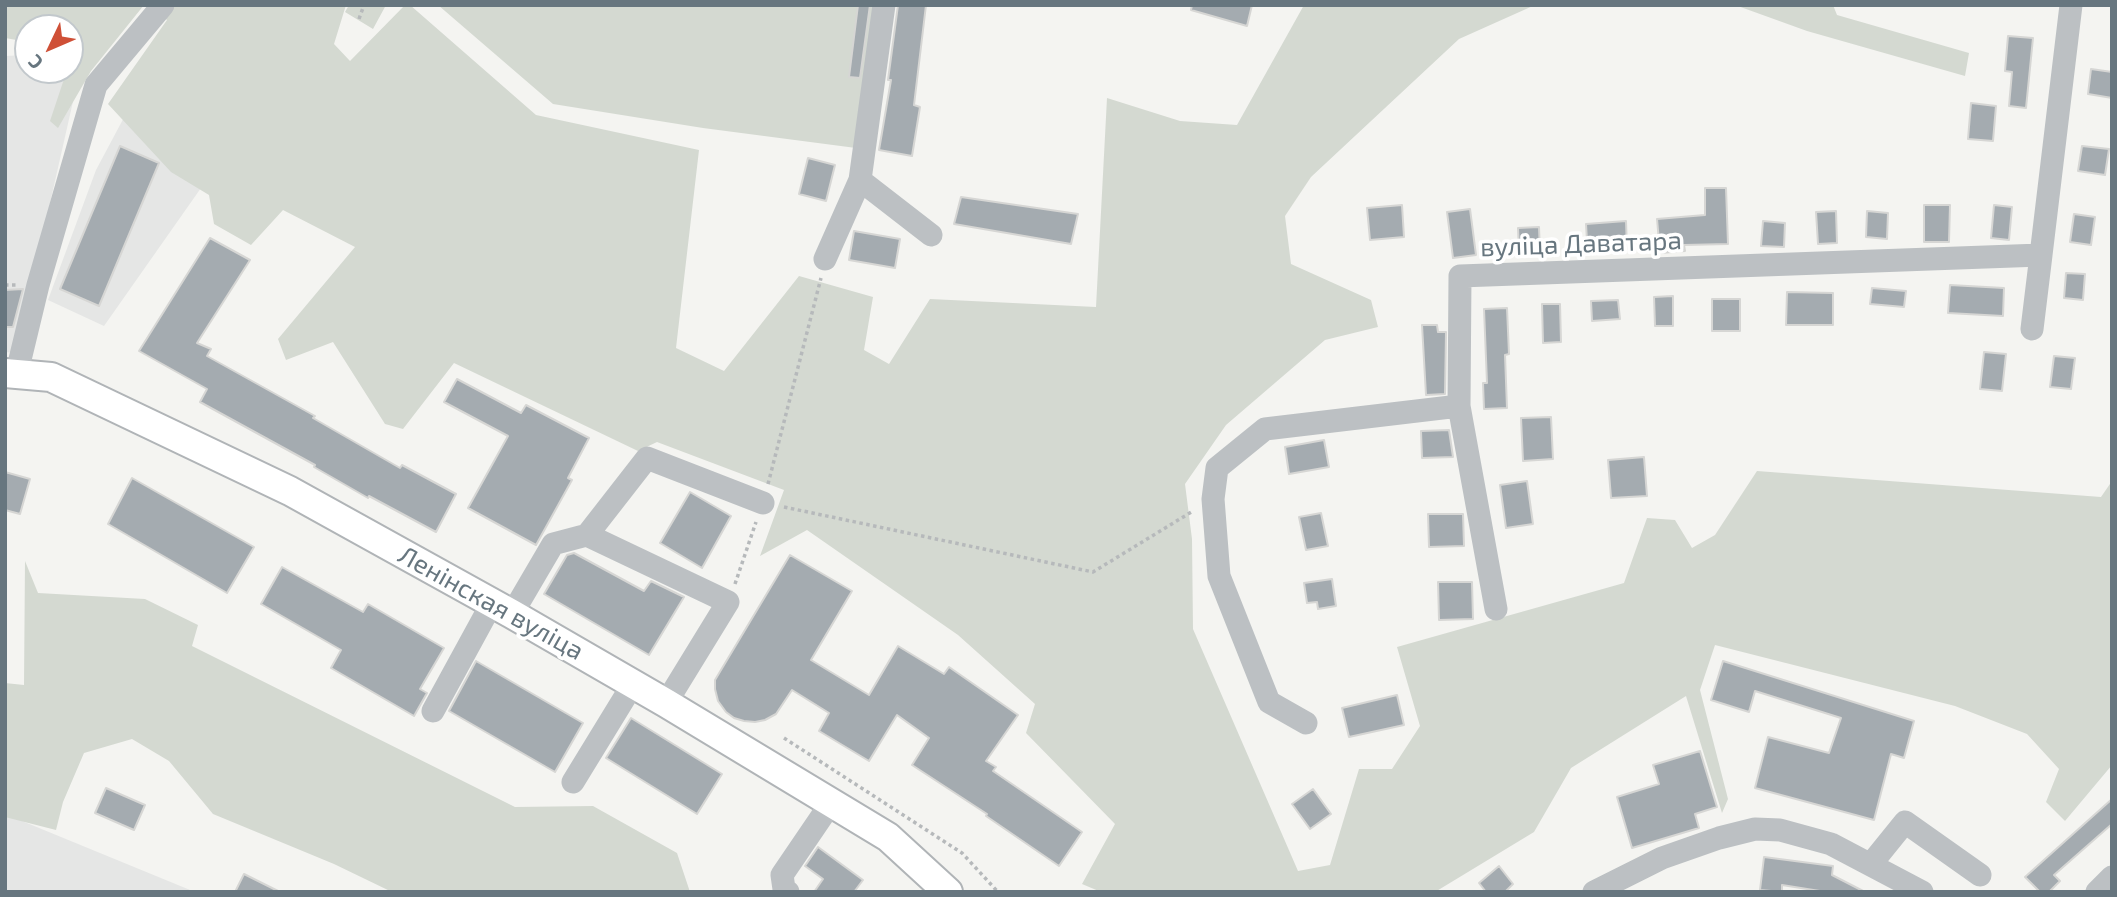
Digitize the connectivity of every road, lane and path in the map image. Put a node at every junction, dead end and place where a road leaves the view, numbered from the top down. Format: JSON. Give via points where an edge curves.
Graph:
{"nodes":[{"id":1,"x":163,"y":5,"type":"edge"},
{"id":2,"x":364,"y":5,"type":"edge"},
{"id":3,"x":884,"y":5,"type":"edge"},
{"id":4,"x":2071,"y":5,"type":"edge"},
{"id":5,"x":359,"y":19,"type":"dead end"},
{"id":6,"x":860,"y":180,"type":"junction"},
{"id":7,"x":931,"y":235,"type":"dead end"},
{"id":8,"x":2041,"y":255,"type":"junction"},
{"id":9,"x":825,"y":259,"type":"joint"},
{"id":10,"x":2032,"y":329,"type":"dead end"},
{"id":11,"x":11,"y":372,"type":"edge"},
{"id":12,"x":1459,"y":406,"type":"junction"},
{"id":13,"x":1213,"y":499,"type":"junction"},
{"id":14,"x":763,"y":503,"type":"junction"},
{"id":15,"x":587,"y":535,"type":"junction"},
{"id":16,"x":728,"y":602,"type":"junction"},
{"id":17,"x":502,"y":608,"type":"junction"},
{"id":18,"x":1496,"y":609,"type":"dead end"},
{"id":19,"x":633,"y":684,"type":"junction"},
{"id":20,"x":666,"y":703,"type":"junction"},
{"id":21,"x":433,"y":711,"type":"dead end"},
{"id":22,"x":1306,"y":723,"type":"dead end"},
{"id":23,"x":784,"y":738,"type":"dead end"},
{"id":24,"x":573,"y":782,"type":"dead end"},
{"id":25,"x":831,"y":803,"type":"junction"},
{"id":26,"x":1871,"y":864,"type":"junction"},
{"id":27,"x":1980,"y":875,"type":"dead end"},
{"id":28,"x":2112,"y":877,"type":"edge"},
{"id":29,"x":788,"y":892,"type":"edge"},
{"id":30,"x":948,"y":892,"type":"edge"},
{"id":31,"x":998,"y":892,"type":"edge"},
{"id":32,"x":1594,"y":892,"type":"edge"},
{"id":33,"x":1923,"y":892,"type":"edge"},
{"id":34,"x":2098,"y":892,"type":"edge"}],
"edges":[{"from":1,"to":11,"type":"street","via":[[96,85]]},
{"from":2,"to":5,"type":"path"},
{"from":3,"to":6,"type":"street"},
{"from":4,"to":8,"type":"street"},
{"from":6,"to":7,"type":"street"},
{"from":6,"to":9,"type":"street"},
{"from":8,"to":10,"type":"street"},
{"from":8,"to":12,"type":"street","name":"вуліца Даватара","via":[[1460,276]]},
{"from":9,"to":14,"type":"path"},
{"from":11,"to":17,"type":"main road","name":"Ленінская вуліца","via":[[51,377],[150,422],[290,491]]},
{"from":12,"to":13,"type":"street","via":[[1265,429],[1217,468]]},
{"from":12,"to":18,"type":"street"},
{"from":13,"to":14,"type":"path","via":[[1093,572]]},
{"from":13,"to":22,"type":"street","via":[[1219,576],[1269,702]]},
{"from":14,"to":15,"type":"street","via":[[647,458]]},
{"from":14,"to":16,"type":"path"},
{"from":15,"to":16,"type":"street"},
{"from":15,"to":17,"type":"street","via":[[553,544]]},
{"from":16,"to":20,"type":"street"},
{"from":17,"to":19,"type":"main road","name":"Ленінская вуліца"},
{"from":17,"to":21,"type":"street"},
{"from":19,"to":20,"type":"main road","name":"Ленінская вуліца"},
{"from":19,"to":24,"type":"street"},
{"from":20,"to":25,"type":"main road","name":"Ленінская вуліца"},
{"from":23,"to":31,"type":"path","via":[[962,853]]},
{"from":25,"to":29,"type":"street","via":[[782,875]]},
{"from":25,"to":30,"type":"main road","name":"Ленінская вуліца","via":[[888,837]]},
{"from":26,"to":27,"type":"street","via":[[1905,822]]},
{"from":26,"to":32,"type":"street","via":[[1831,844],[1780,830],[1755,829],[1662,858]]},
{"from":26,"to":33,"type":"street"},
{"from":28,"to":34,"type":"street"}]}
